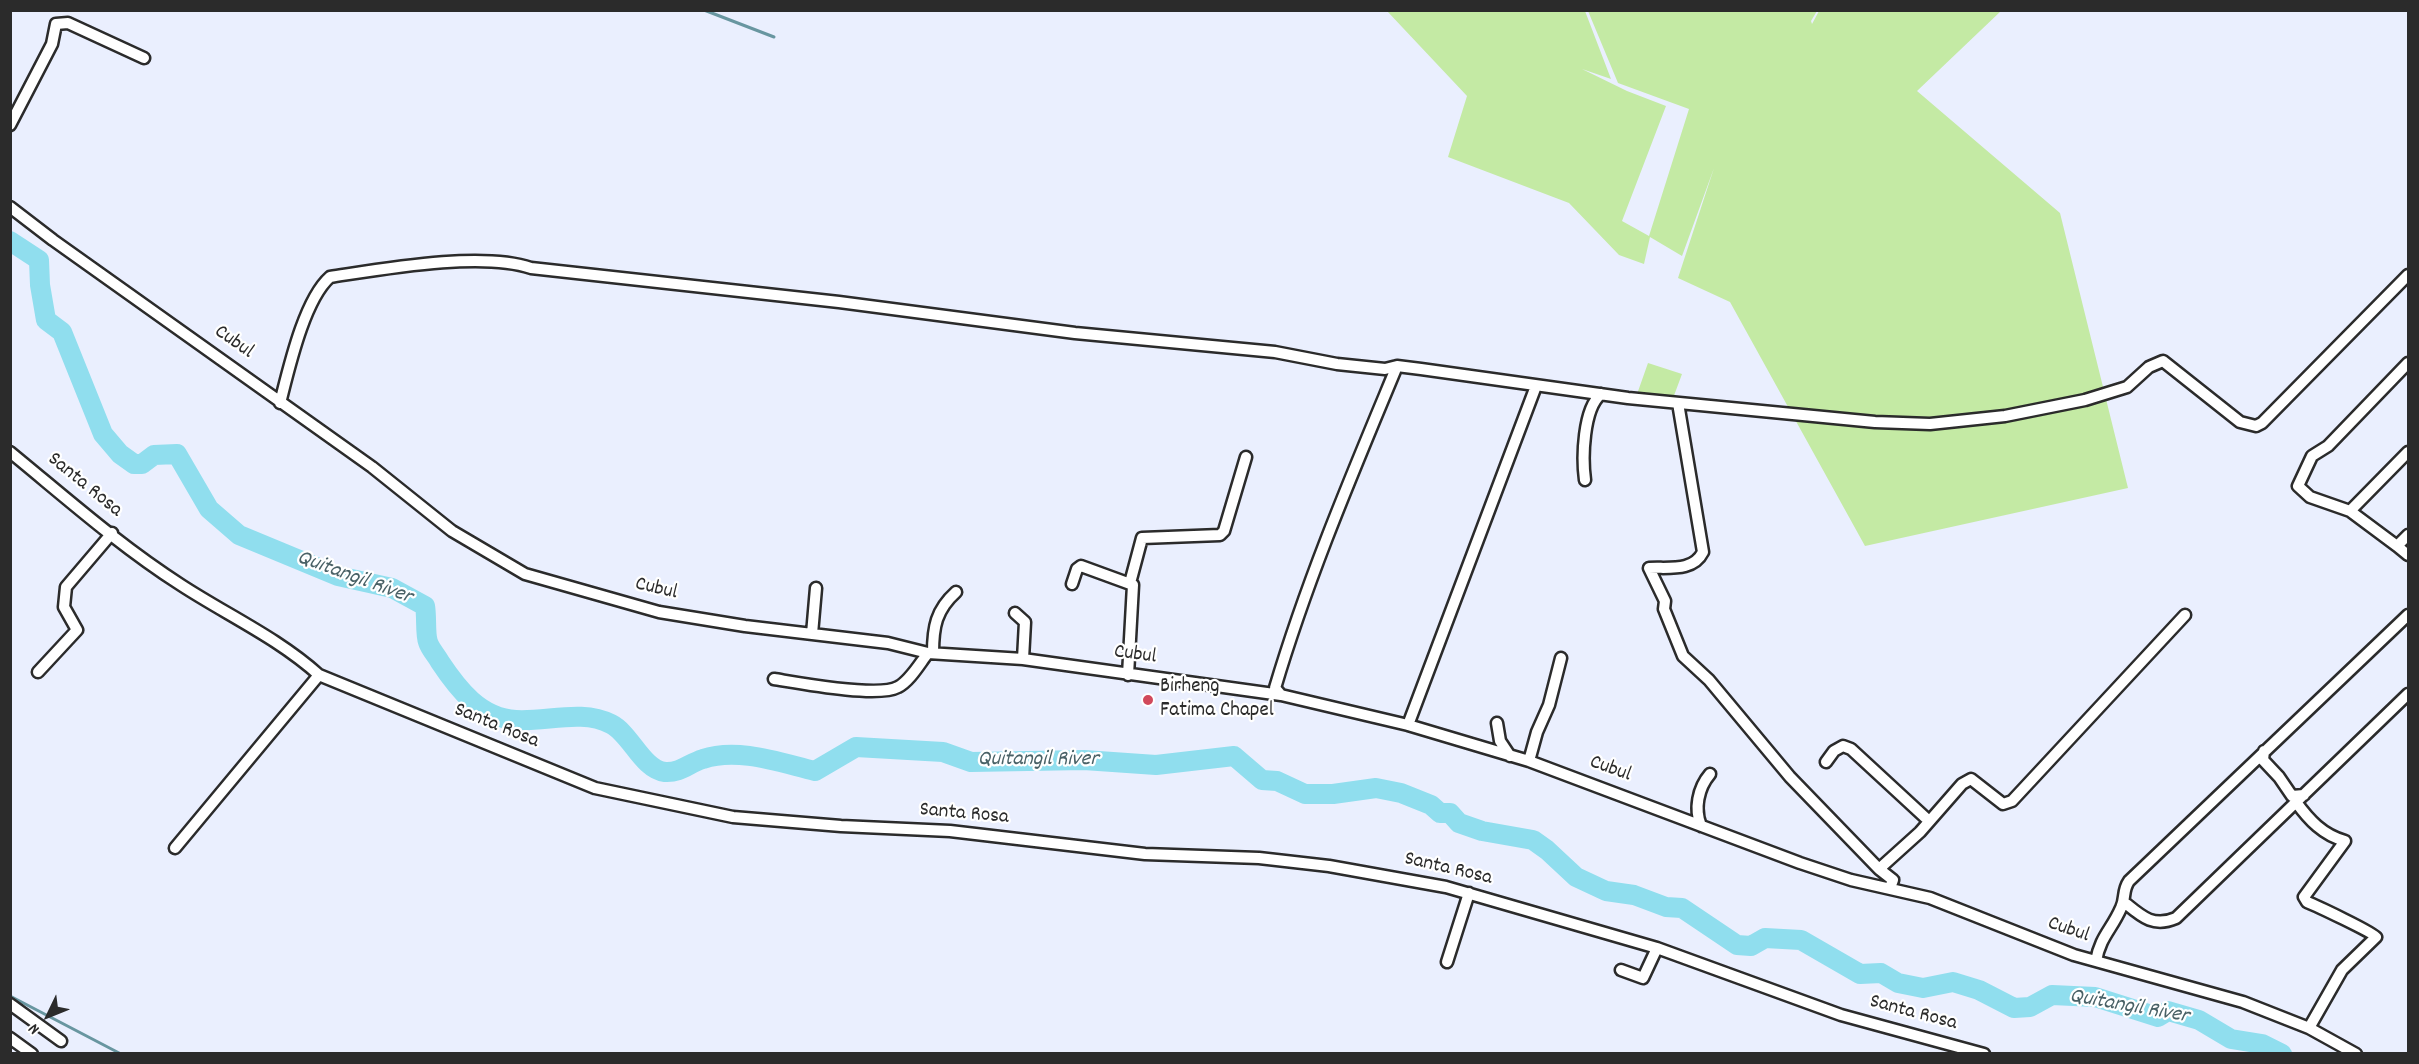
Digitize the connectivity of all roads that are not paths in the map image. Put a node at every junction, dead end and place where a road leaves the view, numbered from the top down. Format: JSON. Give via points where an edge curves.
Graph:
{"nodes":[{"id":1,"x":144,"y":58,"type":"dead end"},
{"id":2,"x":10,"y":125,"type":"edge"},
{"id":3,"x":10,"y":207,"type":"edge"},
{"id":4,"x":2409,"y":275,"type":"edge"},
{"id":5,"x":2409,"y":363,"type":"edge"},
{"id":6,"x":1398,"y":366,"type":"junction"},
{"id":7,"x":1536,"y":386,"type":"junction"},
{"id":8,"x":1600,"y":394,"type":"junction"},
{"id":9,"x":1678,"y":402,"type":"junction"},
{"id":10,"x":280,"y":403,"type":"junction"},
{"id":11,"x":10,"y":452,"type":"edge"},
{"id":12,"x":2409,"y":452,"type":"edge"},
{"id":13,"x":1246,"y":458,"type":"dead end"},
{"id":14,"x":1585,"y":480,"type":"dead end"},
{"id":15,"x":2350,"y":511,"type":"junction"},
{"id":16,"x":112,"y":533,"type":"junction"},
{"id":17,"x":2409,"y":535,"type":"edge"},
{"id":18,"x":2397,"y":546,"type":"junction"},
{"id":19,"x":2409,"y":555,"type":"edge"},
{"id":20,"x":1130,"y":583,"type":"junction"},
{"id":21,"x":1072,"y":584,"type":"dead end"},
{"id":22,"x":816,"y":588,"type":"dead end"},
{"id":23,"x":956,"y":592,"type":"dead end"},
{"id":24,"x":1015,"y":613,"type":"dead end"},
{"id":25,"x":2185,"y":615,"type":"dead end"},
{"id":26,"x":2409,"y":615,"type":"edge"},
{"id":27,"x":813,"y":634,"type":"junction"},
{"id":28,"x":931,"y":653,"type":"junction"},
{"id":29,"x":1560,"y":658,"type":"dead end"},
{"id":30,"x":1023,"y":659,"type":"junction"},
{"id":31,"x":38,"y":672,"type":"dead end"},
{"id":32,"x":319,"y":675,"type":"junction"},
{"id":33,"x":1128,"y":675,"type":"junction"},
{"id":34,"x":774,"y":679,"type":"dead end"},
{"id":35,"x":2409,"y":694,"type":"edge"},
{"id":36,"x":1281,"y":695,"type":"junction"},
{"id":37,"x":1497,"y":723,"type":"dead end"},
{"id":38,"x":1408,"y":725,"type":"junction"},
{"id":39,"x":2264,"y":751,"type":"junction"},
{"id":40,"x":1510,"y":756,"type":"junction"},
{"id":41,"x":1529,"y":761,"type":"junction"},
{"id":42,"x":1826,"y":762,"type":"dead end"},
{"id":43,"x":1710,"y":774,"type":"dead end"},
{"id":44,"x":2300,"y":798,"type":"junction"},
{"id":45,"x":1929,"y":821,"type":"junction"},
{"id":46,"x":1701,"y":826,"type":"junction"},
{"id":47,"x":175,"y":848,"type":"dead end"},
{"id":48,"x":1879,"y":869,"type":"junction"},
{"id":49,"x":1890,"y":888,"type":"junction"},
{"id":50,"x":1469,"y":892,"type":"junction"},
{"id":51,"x":2124,"y":902,"type":"junction"},
{"id":52,"x":1657,"y":948,"type":"junction"},
{"id":53,"x":2096,"y":961,"type":"junction"},
{"id":54,"x":1447,"y":962,"type":"dead end"},
{"id":55,"x":1621,"y":970,"type":"dead end"},
{"id":56,"x":10,"y":1004,"type":"edge"},
{"id":57,"x":2309,"y":1028,"type":"junction"},
{"id":58,"x":10,"y":1038,"type":"edge"},
{"id":59,"x":61,"y":1041,"type":"dead end"},
{"id":60,"x":32,"y":1053,"type":"edge"},
{"id":61,"x":1984,"y":1053,"type":"edge"},
{"id":62,"x":2356,"y":1053,"type":"edge"}],
"edges":[{"from":1,"to":2,"type":"street","via":[[69,23],[56,24],[52,44]]},
{"from":3,"to":10,"type":"street","name":"Cubul"},
{"from":4,"to":9,"type":"street","via":[[2256,426],[2240,422],[2163,361],[2149,367],[2127,387],[2085,400],[2005,416],[1930,424]]},
{"from":5,"to":15,"type":"street","via":[[2328,446],[2312,456],[2299,480],[2302,492],[2310,497]]},
{"from":6,"to":7,"type":"street"},
{"from":6,"to":10,"type":"street","via":[[1385,369],[1337,364],[1275,352],[1075,333],[522,265],[461,262],[330,277],[320,286],[293,352]]},
{"from":6,"to":36,"type":"street","via":[[1300,608],[1275,688]]},
{"from":7,"to":8,"type":"street"},
{"from":7,"to":38,"type":"street"},
{"from":8,"to":9,"type":"street"},
{"from":8,"to":14,"type":"street","via":[[1593,400],[1586,427]]},
{"from":9,"to":48,"type":"street","via":[[1703,552],[1699,561],[1690,566],[1648,568],[1665,601],[1664,609],[1683,656],[1790,777]]},
{"from":10,"to":27,"type":"street","name":"Cubul","via":[[372,467],[452,531],[525,574],[659,612]]},
{"from":11,"to":16,"type":"street","name":"Santa Rosa"},
{"from":12,"to":15,"type":"street"},
{"from":13,"to":20,"type":"street","via":[[1224,531],[1220,535],[1142,538]]},
{"from":15,"to":18,"type":"street"},
{"from":16,"to":31,"type":"street","via":[[66,587],[64,607],[77,630]]},
{"from":16,"to":32,"type":"street","name":"Santa Rosa","via":[[179,584],[297,655]]},
{"from":17,"to":18,"type":"street"},
{"from":18,"to":19,"type":"street"},
{"from":20,"to":21,"type":"street","via":[[1081,566]]},
{"from":20,"to":33,"type":"street","via":[[1134,591]]},
{"from":22,"to":27,"type":"street"},
{"from":23,"to":28,"type":"street","via":[[934,622]]},
{"from":24,"to":30,"type":"street","via":[[1025,622]]},
{"from":25,"to":45,"type":"street","via":[[2012,801],[2003,804],[1971,779]]},
{"from":26,"to":39,"type":"street"},
{"from":27,"to":28,"type":"street","name":"Cubul","via":[[888,643]]},
{"from":28,"to":30,"type":"street","name":"Cubul"},
{"from":28,"to":34,"type":"street","via":[[900,687],[888,691]]},
{"from":29,"to":41,"type":"street","via":[[1549,705]]},
{"from":30,"to":33,"type":"street","name":"Cubul"},
{"from":32,"to":47,"type":"street"},
{"from":32,"to":50,"type":"street","name":"Santa Rosa","via":[[595,788],[733,817],[950,831],[1145,854],[1259,858],[1329,866]]},
{"from":33,"to":36,"type":"street","name":"Cubul"},
{"from":35,"to":44,"type":"street"},
{"from":36,"to":38,"type":"street","name":"Cubul"},
{"from":37,"to":40,"type":"street","via":[[1500,741]]},
{"from":38,"to":40,"type":"street","name":"Cubul"},
{"from":39,"to":44,"type":"street","via":[[2262,760],[2292,796]]},
{"from":39,"to":51,"type":"street","via":[[2136,873],[2123,890]]},
{"from":40,"to":41,"type":"street","name":"Cubul"},
{"from":41,"to":46,"type":"street","name":"Cubul"},
{"from":42,"to":45,"type":"street","via":[[1843,746],[1851,749]]},
{"from":43,"to":46,"type":"street","via":[[1697,802]]},
{"from":44,"to":51,"type":"street","via":[[2176,918],[2155,923]]},
{"from":44,"to":57,"type":"street","via":[[2310,820],[2332,837],[2345,841],[2304,897],[2376,937],[2342,970]]},
{"from":45,"to":48,"type":"street"},
{"from":46,"to":49,"type":"street","name":"Cubul","via":[[1800,863]]},
{"from":48,"to":49,"type":"street","via":[[1893,880]]},
{"from":49,"to":53,"type":"street","name":"Cubul","via":[[1929,898]]},
{"from":50,"to":52,"type":"street","name":"Santa Rosa"},
{"from":50,"to":54,"type":"street"},
{"from":51,"to":53,"type":"street","via":[[2103,936]]},
{"from":52,"to":55,"type":"street","via":[[1643,978]]},
{"from":52,"to":61,"type":"street","name":"Santa Rosa","via":[[1841,1015]]},
{"from":53,"to":57,"type":"street","name":"Cubul","via":[[2243,1002]]},
{"from":56,"to":59,"type":"street"},
{"from":57,"to":62,"type":"street","name":"Cubul"},
{"from":58,"to":60,"type":"street"}]}
